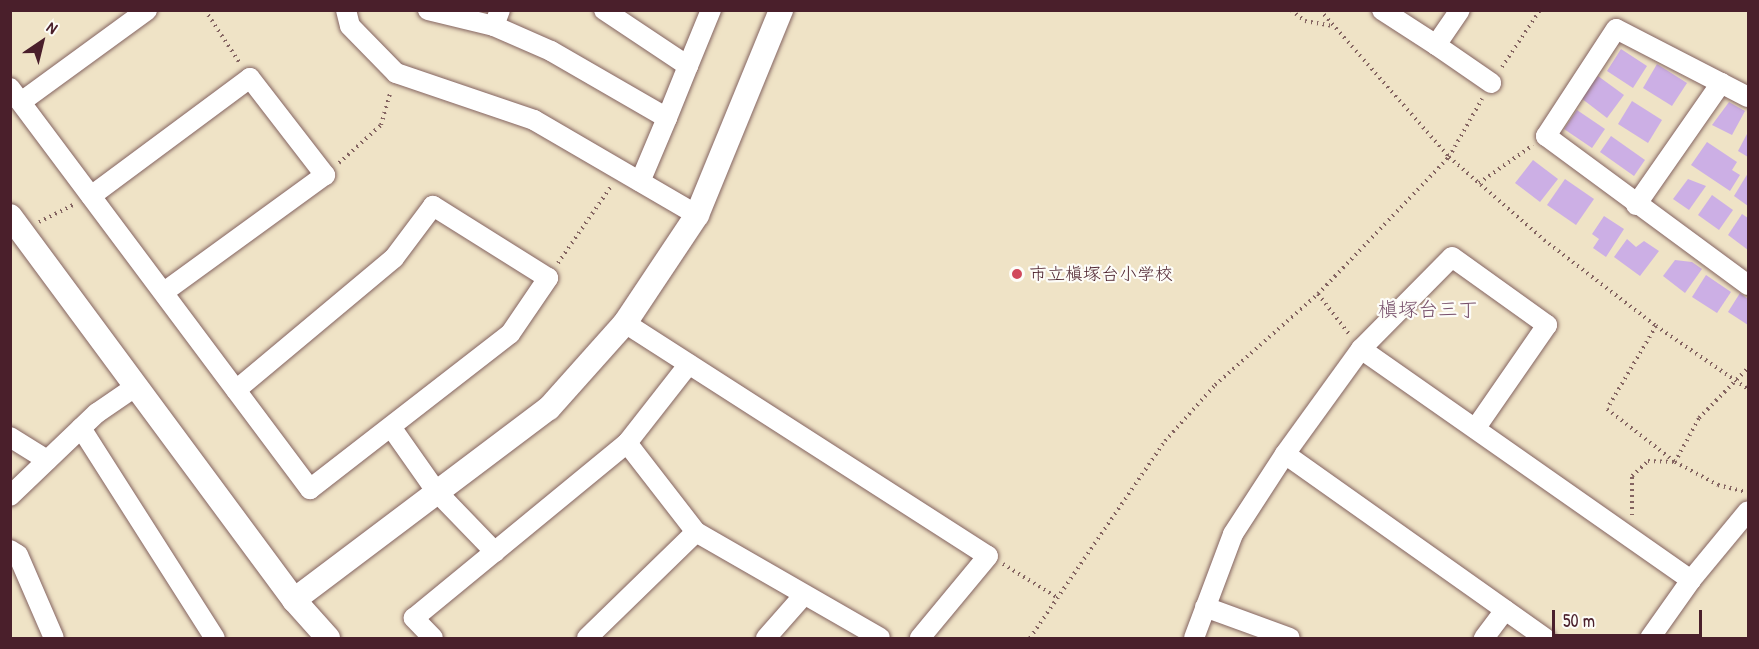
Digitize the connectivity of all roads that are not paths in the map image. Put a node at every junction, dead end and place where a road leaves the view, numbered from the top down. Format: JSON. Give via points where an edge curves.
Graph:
{"nodes":[{"id":1,"x":147,"y":10,"type":"edge"},
{"id":2,"x":346,"y":10,"type":"edge"},
{"id":3,"x":428,"y":10,"type":"edge"},
{"id":4,"x":604,"y":10,"type":"edge"},
{"id":5,"x":711,"y":10,"type":"edge"},
{"id":6,"x":781,"y":10,"type":"edge"},
{"id":7,"x":1382,"y":10,"type":"edge"},
{"id":8,"x":1460,"y":10,"type":"edge"},
{"id":9,"x":497,"y":18,"type":"edge"},
{"id":10,"x":1436,"y":45,"type":"junction"},
{"id":11,"x":688,"y":66,"type":"junction"},
{"id":12,"x":1491,"y":83,"type":"dead end"},
{"id":13,"x":1721,"y":83,"type":"junction"},
{"id":14,"x":16,"y":95,"type":"edge"},
{"id":15,"x":1749,"y":97,"type":"edge"},
{"id":16,"x":667,"y":118,"type":"junction"},
{"id":17,"x":640,"y":182,"type":"junction"},
{"id":18,"x":91,"y":196,"type":"junction"},
{"id":19,"x":1636,"y":205,"type":"junction"},
{"id":20,"x":697,"y":215,"type":"junction"},
{"id":21,"x":16,"y":224,"type":"edge"},
{"id":22,"x":1748,"y":285,"type":"edge"},
{"id":23,"x":164,"y":292,"type":"junction"},
{"id":24,"x":625,"y":323,"type":"junction"},
{"id":25,"x":1361,"y":349,"type":"junction"},
{"id":26,"x":688,"y":364,"type":"junction"},
{"id":27,"x":135,"y":387,"type":"junction"},
{"id":28,"x":236,"y":390,"type":"junction"},
{"id":29,"x":391,"y":427,"type":"junction"},
{"id":30,"x":81,"y":428,"type":"junction"},
{"id":31,"x":1475,"y":429,"type":"junction"},
{"id":32,"x":10,"y":438,"type":"edge"},
{"id":33,"x":627,"y":443,"type":"junction"},
{"id":34,"x":1285,"y":454,"type":"junction"},
{"id":35,"x":47,"y":460,"type":"junction"},
{"id":36,"x":436,"y":490,"type":"junction"},
{"id":37,"x":10,"y":496,"type":"edge"},
{"id":38,"x":1749,"y":511,"type":"edge"},
{"id":39,"x":696,"y":532,"type":"junction"},
{"id":40,"x":10,"y":550,"type":"edge"},
{"id":41,"x":495,"y":552,"type":"junction"},
{"id":42,"x":1691,"y":580,"type":"junction"},
{"id":43,"x":803,"y":596,"type":"junction"},
{"id":44,"x":294,"y":600,"type":"junction"},
{"id":45,"x":1205,"y":607,"type":"junction"},
{"id":46,"x":1505,"y":610,"type":"junction"},
{"id":47,"x":54,"y":639,"type":"edge"},
{"id":48,"x":215,"y":639,"type":"edge"},
{"id":49,"x":328,"y":639,"type":"edge"},
{"id":50,"x":433,"y":639,"type":"edge"},
{"id":51,"x":587,"y":639,"type":"edge"},
{"id":52,"x":765,"y":639,"type":"edge"},
{"id":53,"x":880,"y":639,"type":"edge"},
{"id":54,"x":920,"y":639,"type":"edge"},
{"id":55,"x":1194,"y":639,"type":"edge"},
{"id":56,"x":1290,"y":639,"type":"edge"},
{"id":57,"x":1484,"y":639,"type":"edge"},
{"id":58,"x":1545,"y":639,"type":"edge"},
{"id":59,"x":1650,"y":639,"type":"edge"}],
"edges":[{"from":1,"to":14,"type":"street"},
{"from":2,"to":17,"type":"street","via":[[350,26],[396,73],[534,120]]},
{"from":3,"to":9,"type":"street"},
{"from":4,"to":11,"type":"street"},
{"from":5,"to":11,"type":"street"},
{"from":6,"to":20,"type":"street"},
{"from":7,"to":10,"type":"street"},
{"from":8,"to":10,"type":"street"},
{"from":9,"to":16,"type":"street"},
{"from":10,"to":12,"type":"street"},
{"from":11,"to":16,"type":"street"},
{"from":13,"to":15,"type":"street"},
{"from":13,"to":19,"type":"street"},
{"from":13,"to":19,"type":"street","via":[[1616,29],[1546,136]]},
{"from":14,"to":18,"type":"street"},
{"from":16,"to":17,"type":"street"},
{"from":17,"to":20,"type":"street"},
{"from":18,"to":23,"type":"street"},
{"from":18,"to":23,"type":"street","via":[[250,78],[325,175]]},
{"from":19,"to":22,"type":"street"},
{"from":20,"to":24,"type":"street"},
{"from":21,"to":27,"type":"street"},
{"from":23,"to":28,"type":"street"},
{"from":24,"to":26,"type":"street"},
{"from":24,"to":36,"type":"street","via":[[549,408]]},
{"from":25,"to":31,"type":"street"},
{"from":25,"to":31,"type":"street","via":[[1452,257],[1547,325]]},
{"from":25,"to":34,"type":"street"},
{"from":26,"to":33,"type":"street"},
{"from":26,"to":54,"type":"street","via":[[988,556]]},
{"from":27,"to":30,"type":"street"},
{"from":27,"to":44,"type":"street"},
{"from":28,"to":29,"type":"street","via":[[310,489]]},
{"from":28,"to":29,"type":"street","via":[[394,258],[432,206],[548,278],[510,334]]},
{"from":29,"to":36,"type":"street"},
{"from":30,"to":35,"type":"street"},
{"from":30,"to":48,"type":"street"},
{"from":31,"to":42,"type":"street"},
{"from":32,"to":35,"type":"street"},
{"from":33,"to":39,"type":"street"},
{"from":33,"to":41,"type":"street"},
{"from":34,"to":45,"type":"street","via":[[1233,534]]},
{"from":34,"to":46,"type":"street"},
{"from":35,"to":37,"type":"street"},
{"from":36,"to":41,"type":"street"},
{"from":36,"to":44,"type":"street"},
{"from":38,"to":42,"type":"street"},
{"from":39,"to":43,"type":"street"},
{"from":39,"to":51,"type":"street"},
{"from":40,"to":47,"type":"street","via":[[18,555]]},
{"from":41,"to":50,"type":"street","via":[[414,618]]},
{"from":42,"to":59,"type":"street"},
{"from":43,"to":52,"type":"street"},
{"from":43,"to":53,"type":"street"},
{"from":44,"to":49,"type":"street"},
{"from":45,"to":55,"type":"street"},
{"from":45,"to":56,"type":"street"},
{"from":46,"to":57,"type":"street"},
{"from":46,"to":58,"type":"street"}]}
